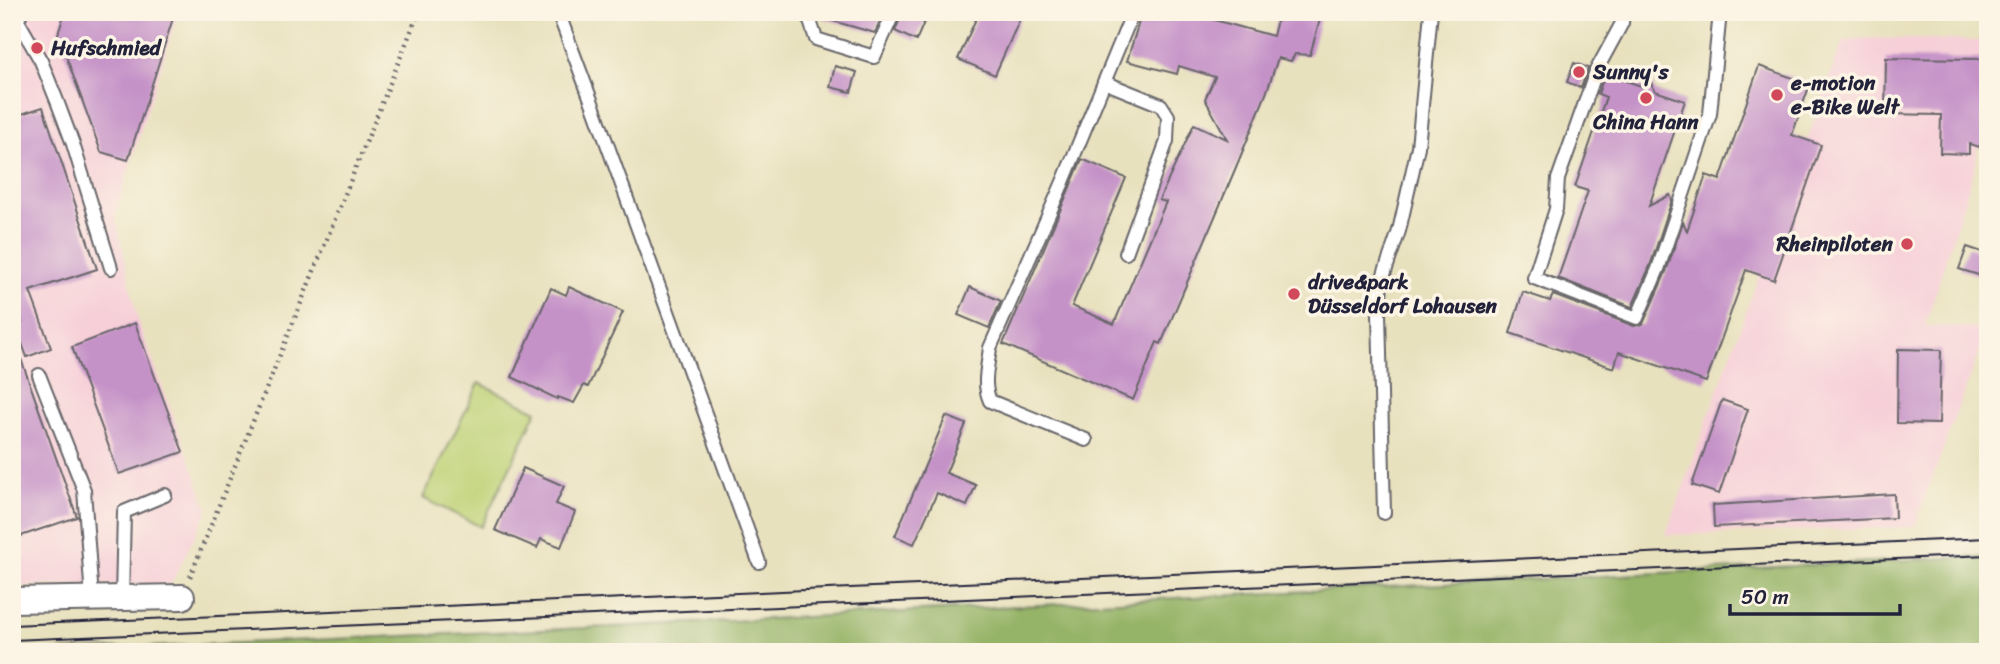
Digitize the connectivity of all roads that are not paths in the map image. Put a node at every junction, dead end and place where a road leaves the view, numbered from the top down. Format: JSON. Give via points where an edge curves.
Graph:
{"nodes":[{"id":1,"x":558,"y":12,"type":"edge"},
{"id":2,"x":807,"y":12,"type":"edge"},
{"id":3,"x":894,"y":12,"type":"edge"},
{"id":4,"x":1133,"y":12,"type":"edge"},
{"id":5,"x":1431,"y":12,"type":"edge"},
{"id":6,"x":1623,"y":12,"type":"edge"},
{"id":7,"x":1720,"y":12,"type":"edge"},
{"id":8,"x":14,"y":14,"type":"edge"},
{"id":9,"x":1104,"y":82,"type":"junction"},
{"id":10,"x":1126,"y":253,"type":"dead end"},
{"id":11,"x":111,"y":268,"type":"dead end"},
{"id":12,"x":39,"y":375,"type":"dead end"},
{"id":13,"x":1086,"y":440,"type":"dead end"},
{"id":14,"x":165,"y":495,"type":"dead end"},
{"id":15,"x":1384,"y":513,"type":"dead end"},
{"id":16,"x":759,"y":562,"type":"dead end"},
{"id":17,"x":182,"y":597,"type":"road end"},
{"id":18,"x":92,"y":598,"type":"junction"},
{"id":19,"x":122,"y":598,"type":"junction"},
{"id":20,"x":12,"y":600,"type":"edge"}],
"edges":[{"from":1,"to":16,"type":"lane"},
{"from":2,"to":3,"type":"lane","via":[[816,40],[874,57]]},
{"from":4,"to":9,"type":"lane"},
{"from":5,"to":15,"type":"lane","via":[[1418,147],[1399,231],[1381,283]]},
{"from":6,"to":7,"type":"lane","via":[[1622,23],[1597,69],[1558,179],[1556,209],[1534,278],[1637,318],[1710,114]]},
{"from":8,"to":11,"type":"lane","via":[[57,101]]},
{"from":9,"to":10,"type":"lane","via":[[1161,105],[1168,116],[1167,141]]},
{"from":9,"to":13,"type":"lane","via":[[990,348],[985,391],[990,401]]},
{"from":12,"to":18,"type":"lane","via":[[84,490]]},
{"from":14,"to":19,"type":"lane","via":[[124,512]]},
{"from":17,"to":19,"type":"street"},
{"from":18,"to":19,"type":"street"},
{"from":18,"to":20,"type":"street"}]}
